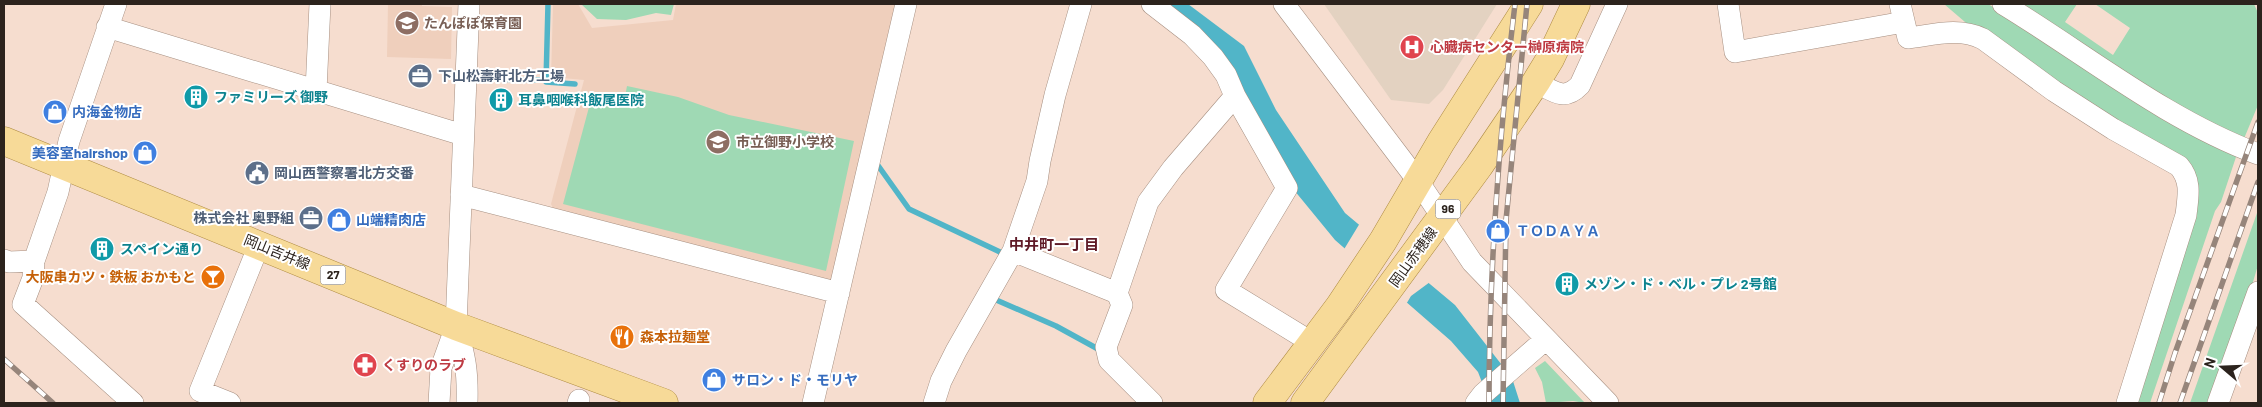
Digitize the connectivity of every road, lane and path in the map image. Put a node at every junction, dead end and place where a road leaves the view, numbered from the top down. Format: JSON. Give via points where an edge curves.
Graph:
{"nodes":[{"id":1,"x":116,"y":4,"type":"edge"},
{"id":2,"x":320,"y":4,"type":"edge"},
{"id":3,"x":469,"y":4,"type":"edge"},
{"id":4,"x":906,"y":4,"type":"edge"},
{"id":5,"x":1081,"y":4,"type":"edge"},
{"id":6,"x":1152,"y":4,"type":"edge"},
{"id":7,"x":1284,"y":4,"type":"edge"},
{"id":8,"x":1529,"y":4,"type":"edge"},
{"id":9,"x":1576,"y":4,"type":"edge"},
{"id":10,"x":1616,"y":4,"type":"edge"},
{"id":11,"x":1728,"y":4,"type":"edge"},
{"id":12,"x":2003,"y":4,"type":"edge"},
{"id":13,"x":1901,"y":13,"type":"edge"},
{"id":14,"x":108,"y":27,"type":"junction"},
{"id":15,"x":1536,"y":82,"type":"junction"},
{"id":16,"x":316,"y":91,"type":"junction"},
{"id":17,"x":1235,"y":96,"type":"junction"},
{"id":18,"x":463,"y":135,"type":"junction"},
{"id":19,"x":4,"y":141,"type":"edge"},
{"id":20,"x":2258,"y":154,"type":"edge"},
{"id":21,"x":64,"y":166,"type":"junction"},
{"id":22,"x":1418,"y":180,"type":"junction"},
{"id":23,"x":460,"y":195,"type":"junction"},
{"id":24,"x":1443,"y":216,"type":"junction"},
{"id":25,"x":259,"y":245,"type":"junction"},
{"id":26,"x":1013,"y":251,"type":"junction"},
{"id":27,"x":4,"y":260,"type":"edge"},
{"id":28,"x":34,"y":260,"type":"junction"},
{"id":29,"x":839,"y":292,"type":"junction"},
{"id":30,"x":2258,"y":292,"type":"edge"},
{"id":31,"x":1118,"y":293,"type":"junction"},
{"id":32,"x":456,"y":326,"type":"junction"},
{"id":33,"x":1546,"y":338,"type":"junction"},
{"id":34,"x":1311,"y":342,"type":"junction"},
{"id":35,"x":198,"y":397,"type":"edge"},
{"id":36,"x":1479,"y":398,"type":"edge"},
{"id":37,"x":133,"y":403,"type":"edge"},
{"id":38,"x":230,"y":403,"type":"edge"},
{"id":39,"x":439,"y":403,"type":"edge"},
{"id":40,"x":467,"y":403,"type":"edge"},
{"id":41,"x":664,"y":403,"type":"edge"},
{"id":42,"x":813,"y":403,"type":"edge"},
{"id":43,"x":934,"y":403,"type":"edge"},
{"id":44,"x":1152,"y":403,"type":"edge"},
{"id":45,"x":1267,"y":403,"type":"edge"},
{"id":46,"x":1305,"y":403,"type":"edge"},
{"id":47,"x":1608,"y":403,"type":"edge"},
{"id":48,"x":2127,"y":403,"type":"edge"},
{"id":49,"x":2218,"y":403,"type":"edge"}],
"edges":[{"from":1,"to":14,"type":"street"},
{"from":2,"to":16,"type":"street"},
{"from":3,"to":18,"type":"street"},
{"from":4,"to":29,"type":"street"},
{"from":5,"to":26,"type":"street","via":[[1055,96],[1037,181]]},
{"from":6,"to":17,"type":"street","via":[[1192,35],[1213,57]]},
{"from":7,"to":22,"type":"street"},
{"from":8,"to":22,"type":"main road"},
{"from":9,"to":15,"type":"main road","name":"岡山赤穂線","number":"96"},
{"from":10,"to":15,"type":"street","via":[[1580,85],[1573,92],[1563,95]]},
{"from":11,"to":13,"type":"street","via":[[1735,52]]},
{"from":12,"to":20,"type":"street","via":[[2130,87],[2220,137]]},
{"from":13,"to":48,"type":"street","via":[[1908,38],[1956,32],[1983,39],[2054,91],[2179,166],[2186,174],[2189,186],[2186,215]]},
{"from":14,"to":16,"type":"street"},
{"from":14,"to":21,"type":"street","via":[[69,141]]},
{"from":15,"to":24,"type":"main road","name":"岡山赤穂線","number":"96"},
{"from":16,"to":18,"type":"street"},
{"from":17,"to":31,"type":"street","via":[[1148,202]]},
{"from":17,"to":34,"type":"street","via":[[1287,188],[1226,290]]},
{"from":18,"to":23,"type":"street"},
{"from":19,"to":21,"type":"main road","name":"岡山吉井線","number":"27"},
{"from":21,"to":25,"type":"main road","name":"岡山吉井線","number":"27"},
{"from":21,"to":28,"type":"street"},
{"from":22,"to":24,"type":"street"},
{"from":22,"to":34,"type":"main road","via":[[1383,241]]},
{"from":23,"to":29,"type":"street"},
{"from":23,"to":32,"type":"street"},
{"from":24,"to":33,"type":"street","via":[[1472,262]]},
{"from":24,"to":46,"type":"main road","name":"岡山赤穂線","number":"96"},
{"from":25,"to":32,"type":"main road","name":"岡山吉井線","number":"27"},
{"from":25,"to":35,"type":"street"},
{"from":26,"to":31,"type":"street"},
{"from":26,"to":43,"type":"street","via":[[956,351]]},
{"from":27,"to":28,"type":"street"},
{"from":28,"to":37,"type":"street","via":[[34,278],[23,304]]},
{"from":29,"to":42,"type":"street"},
{"from":30,"to":49,"type":"street"},
{"from":31,"to":44,"type":"street","via":[[1122,305],[1106,348],[1109,360]]},
{"from":32,"to":39,"type":"street","via":[[441,368]]},
{"from":32,"to":40,"type":"street","via":[[466,359]]},
{"from":32,"to":41,"type":"main road","name":"岡山吉井線","number":"27"},
{"from":33,"to":36,"type":"street"},
{"from":33,"to":47,"type":"street"},
{"from":34,"to":45,"type":"main road"},
{"from":35,"to":38,"type":"street"}]}
